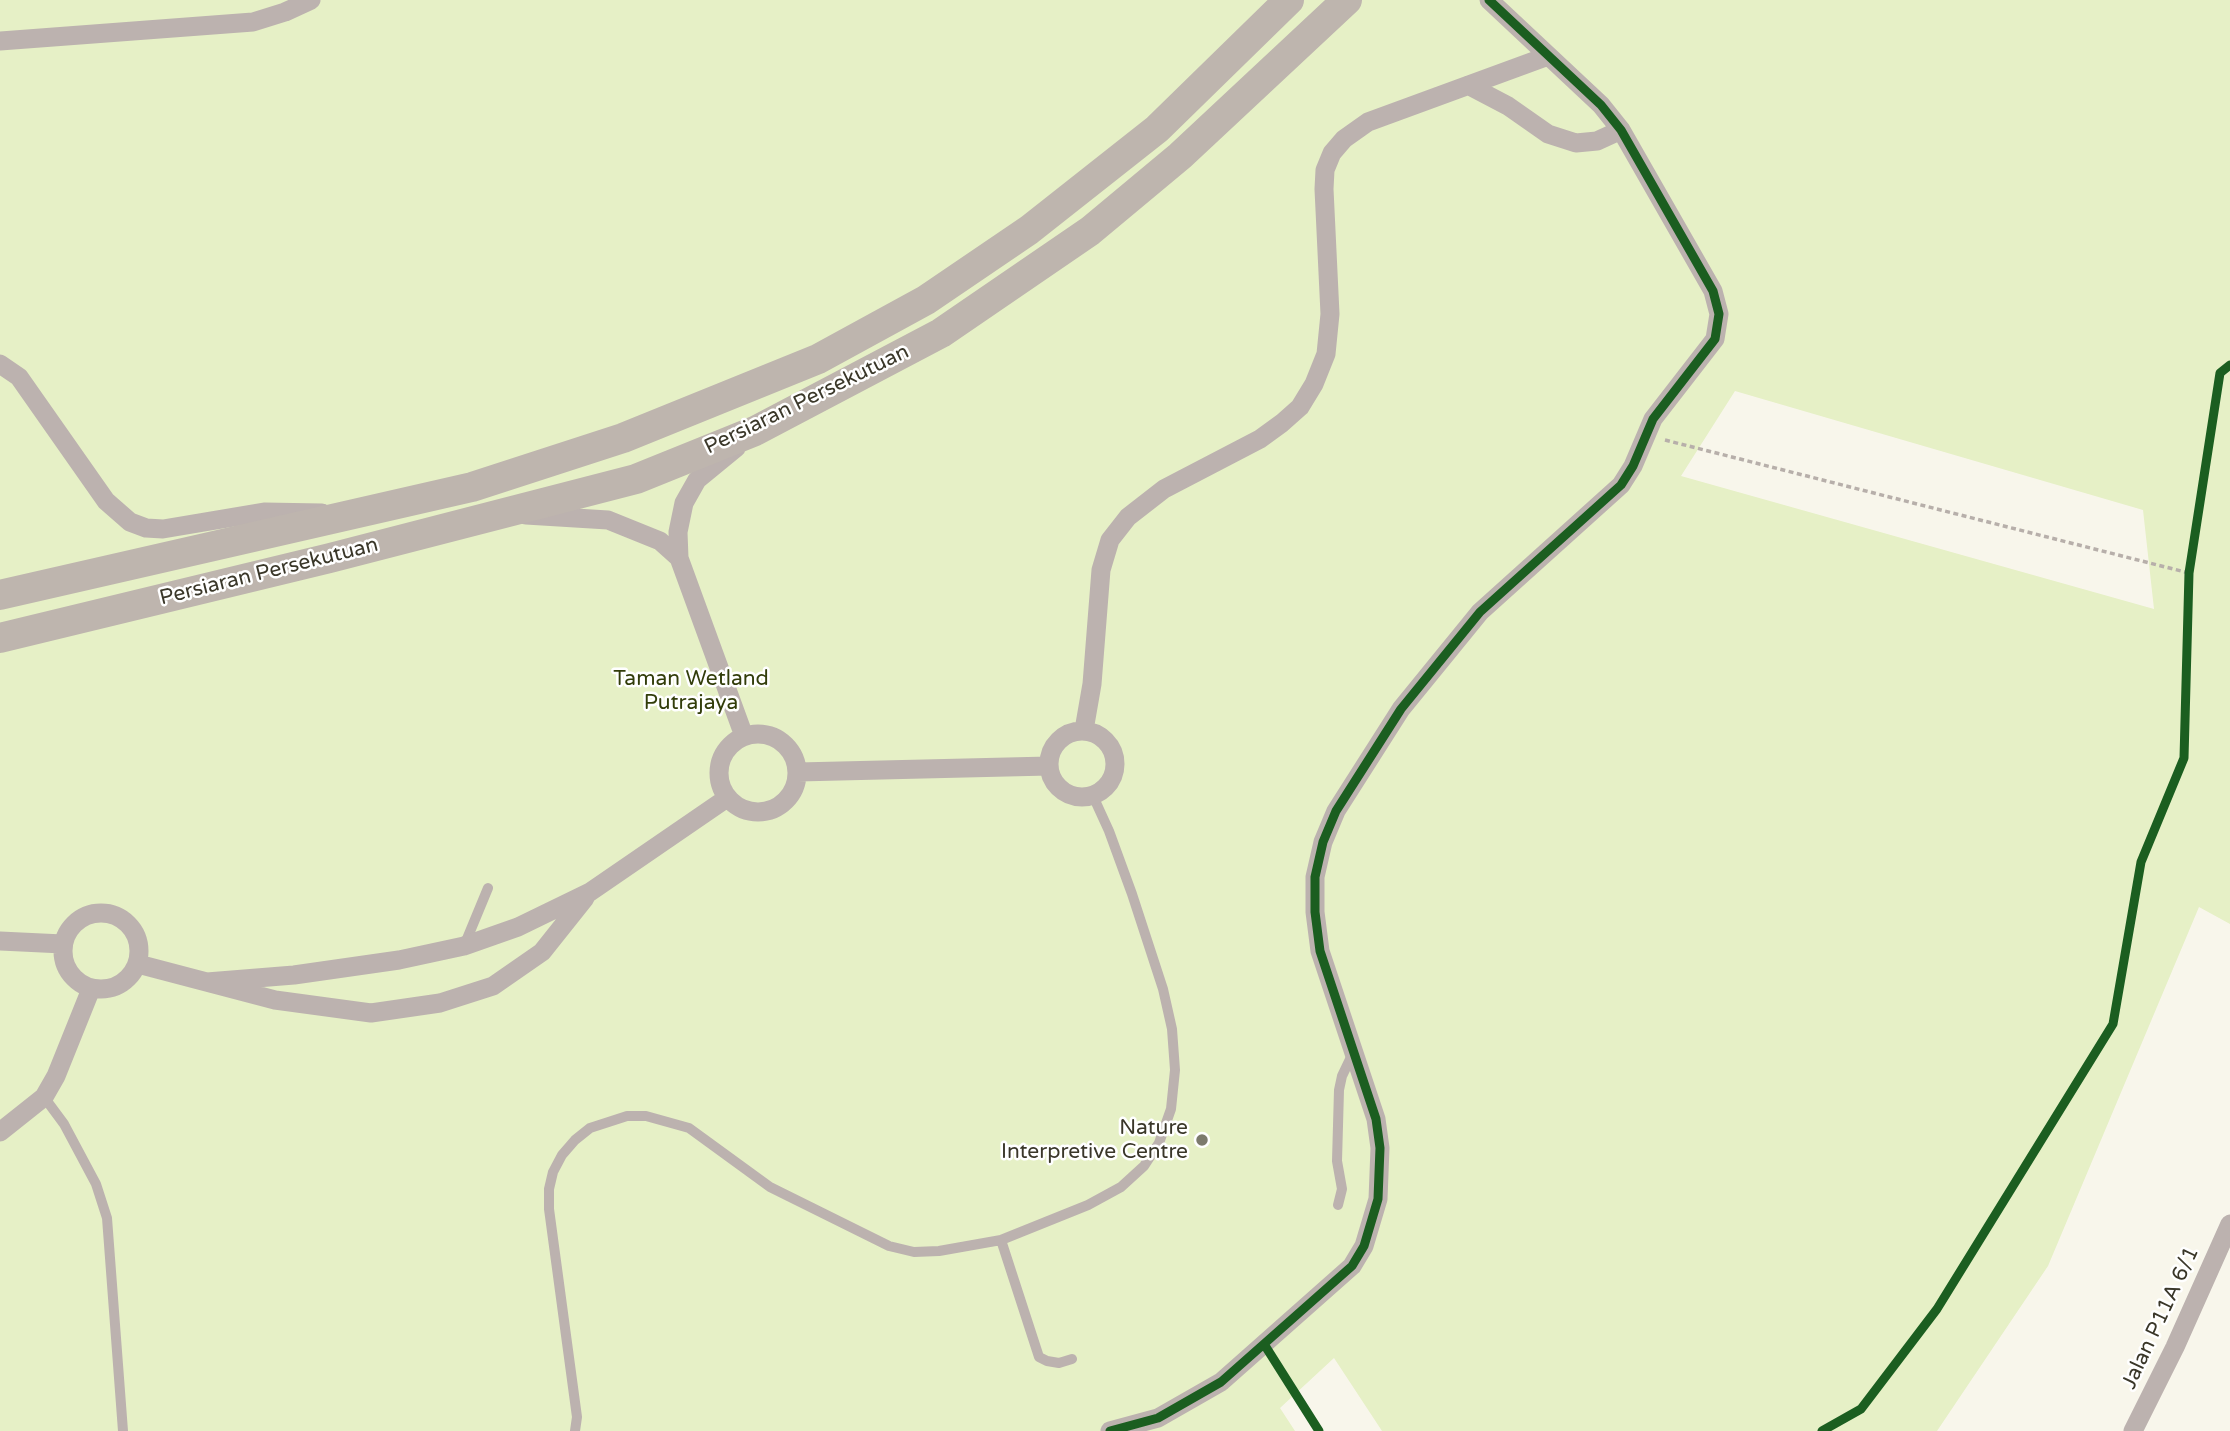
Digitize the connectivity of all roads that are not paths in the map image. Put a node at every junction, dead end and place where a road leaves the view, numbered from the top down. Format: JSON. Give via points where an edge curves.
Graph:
{"nodes":[{"id":1,"x":311,"y":0,"type":"edge"},
{"id":2,"x":1289,"y":0,"type":"edge"},
{"id":3,"x":1347,"y":0,"type":"edge"},
{"id":4,"x":1489,"y":0,"type":"edge"},
{"id":5,"x":0,"y":41,"type":"edge"},
{"id":6,"x":1548,"y":56,"type":"junction"},
{"id":7,"x":1468,"y":85,"type":"junction"},
{"id":8,"x":1622,"y":130,"type":"junction"},
{"id":9,"x":0,"y":364,"type":"edge"},
{"id":10,"x":10,"y":379,"type":"edge"},
{"id":11,"x":755,"y":431,"type":"junction"},
{"id":12,"x":502,"y":514,"type":"junction"},
{"id":13,"x":348,"y":516,"type":"junction"},
{"id":14,"x":678,"y":558,"type":"junction"},
{"id":15,"x":0,"y":595,"type":"edge"},
{"id":16,"x":0,"y":638,"type":"edge"},
{"id":17,"x":1084,"y":730,"type":"junction"},
{"id":18,"x":744,"y":736,"type":"junction"},
{"id":19,"x":1049,"y":766,"type":"junction"},
{"id":20,"x":798,"y":772,"type":"junction"},
{"id":21,"x":1093,"y":796,"type":"junction"},
{"id":22,"x":727,"y":798,"type":"junction"},
{"id":23,"x":488,"y":888,"type":"dead end"},
{"id":24,"x":590,"y":892,"type":"junction"},
{"id":25,"x":0,"y":941,"type":"edge"},
{"id":26,"x":63,"y":944,"type":"junction"},
{"id":27,"x":464,"y":946,"type":"junction"},
{"id":28,"x":138,"y":964,"type":"junction"},
{"id":29,"x":207,"y":982,"type":"junction"},
{"id":30,"x":91,"y":989,"type":"junction"},
{"id":31,"x":1355,"y":1050,"type":"junction"},
{"id":32,"x":44,"y":1097,"type":"junction"},
{"id":33,"x":0,"y":1132,"type":"edge"},
{"id":34,"x":1338,"y":1205,"type":"dead end"},
{"id":35,"x":2230,"y":1222,"type":"edge"},
{"id":36,"x":1001,"y":1240,"type":"junction"},
{"id":37,"x":1072,"y":1359,"type":"dead end"},
{"id":38,"x":123,"y":1431,"type":"edge"},
{"id":39,"x":575,"y":1431,"type":"edge"},
{"id":40,"x":1110,"y":1431,"type":"edge"},
{"id":41,"x":2133,"y":1431,"type":"edge"}],
"edges":[{"from":1,"to":5,"type":"street","via":[[253,22]]},
{"from":2,"to":13,"type":"main road","name":"Persiaran Persekutuan","via":[[1157,129],[1029,230],[926,300],[818,359],[624,438],[471,487]]},
{"from":3,"to":11,"type":"main road","name":"Persiaran Persekutuan","via":[[1180,156],[1090,231],[941,333]]},
{"from":4,"to":6,"type":"street"},
{"from":6,"to":7,"type":"street"},
{"from":6,"to":8,"type":"street"},
{"from":7,"to":8,"type":"street","via":[[1548,134],[1576,143],[1597,141]]},
{"from":7,"to":17,"type":"street","via":[[1368,122],[1332,153],[1324,189],[1330,314],[1326,354],[1314,384],[1300,407],[1282,423],[1164,489],[1128,517],[1110,540],[1101,570]]},
{"from":8,"to":31,"type":"street","via":[[1713,291],[1719,314],[1714,339],[1653,419],[1621,485],[1480,612],[1401,709],[1336,811],[1315,877],[1315,912],[1320,951]]},
{"from":9,"to":10,"type":"street"},
{"from":10,"to":13,"type":"street","via":[[106,501],[130,522],[163,529],[264,512]]},
{"from":11,"to":12,"type":"main road","name":"Persiaran Persekutuan","via":[[636,479]]},
{"from":11,"to":14,"type":"street","via":[[697,480],[684,503]]},
{"from":12,"to":14,"type":"street","via":[[608,520],[660,541]]},
{"from":12,"to":16,"type":"main road","name":"Persiaran Persekutuan"},
{"from":13,"to":15,"type":"main road","name":"Persiaran Persekutuan"},
{"from":14,"to":18,"type":"street"},
{"from":17,"to":19,"type":"street","via":[[1058,740]]},
{"from":17,"to":21,"type":"street","via":[[1099,734],[1116,759],[1115,775]]},
{"from":18,"to":20,"type":"street","via":[[763,733],[780,740],[793,754]]},
{"from":18,"to":22,"type":"street","via":[[728,746],[720,763],[719,781]]},
{"from":19,"to":20,"type":"street"},
{"from":19,"to":21,"type":"street","via":[[1053,781],[1064,792]]},
{"from":20,"to":22,"type":"street","via":[[795,789],[772,811],[740,809]]},
{"from":21,"to":36,"type":"lane","via":[[1163,989],[1175,1070],[1171,1109],[1159,1143],[1144,1166],[1121,1187]]},
{"from":22,"to":24,"type":"street"},
{"from":23,"to":27,"type":"lane"},
{"from":24,"to":27,"type":"street","via":[[518,927]]},
{"from":24,"to":29,"type":"street","via":[[542,953],[493,986],[440,1003],[371,1013],[275,1000]]},
{"from":25,"to":26,"type":"street"},
{"from":26,"to":28,"type":"street","via":[[71,927],[85,916],[103,912],[120,917],[133,929],[140,946]]},
{"from":26,"to":30,"type":"street","via":[[64,963],[74,979]]},
{"from":27,"to":29,"type":"street","via":[[294,975]]},
{"from":28,"to":29,"type":"street"},
{"from":28,"to":30,"type":"street","via":[[119,986]]},
{"from":30,"to":32,"type":"street"},
{"from":31,"to":34,"type":"lane","via":[[1339,1090],[1337,1161],[1342,1189]]},
{"from":31,"to":40,"type":"street","via":[[1380,1148],[1378,1199],[1364,1246],[1352,1266],[1221,1382],[1158,1418]]},
{"from":32,"to":33,"type":"street"},
{"from":32,"to":38,"type":"lane","via":[[96,1184],[107,1218]]},
{"from":35,"to":41,"type":"street","name":"Jalan P11A 6/1"},
{"from":36,"to":37,"type":"lane","via":[[1040,1357],[1059,1363]]},
{"from":36,"to":39,"type":"lane","via":[[939,1251],[889,1246],[770,1187],[689,1128],[646,1116],[627,1116],[590,1128],[562,1155],[549,1189],[577,1416]]}]}
